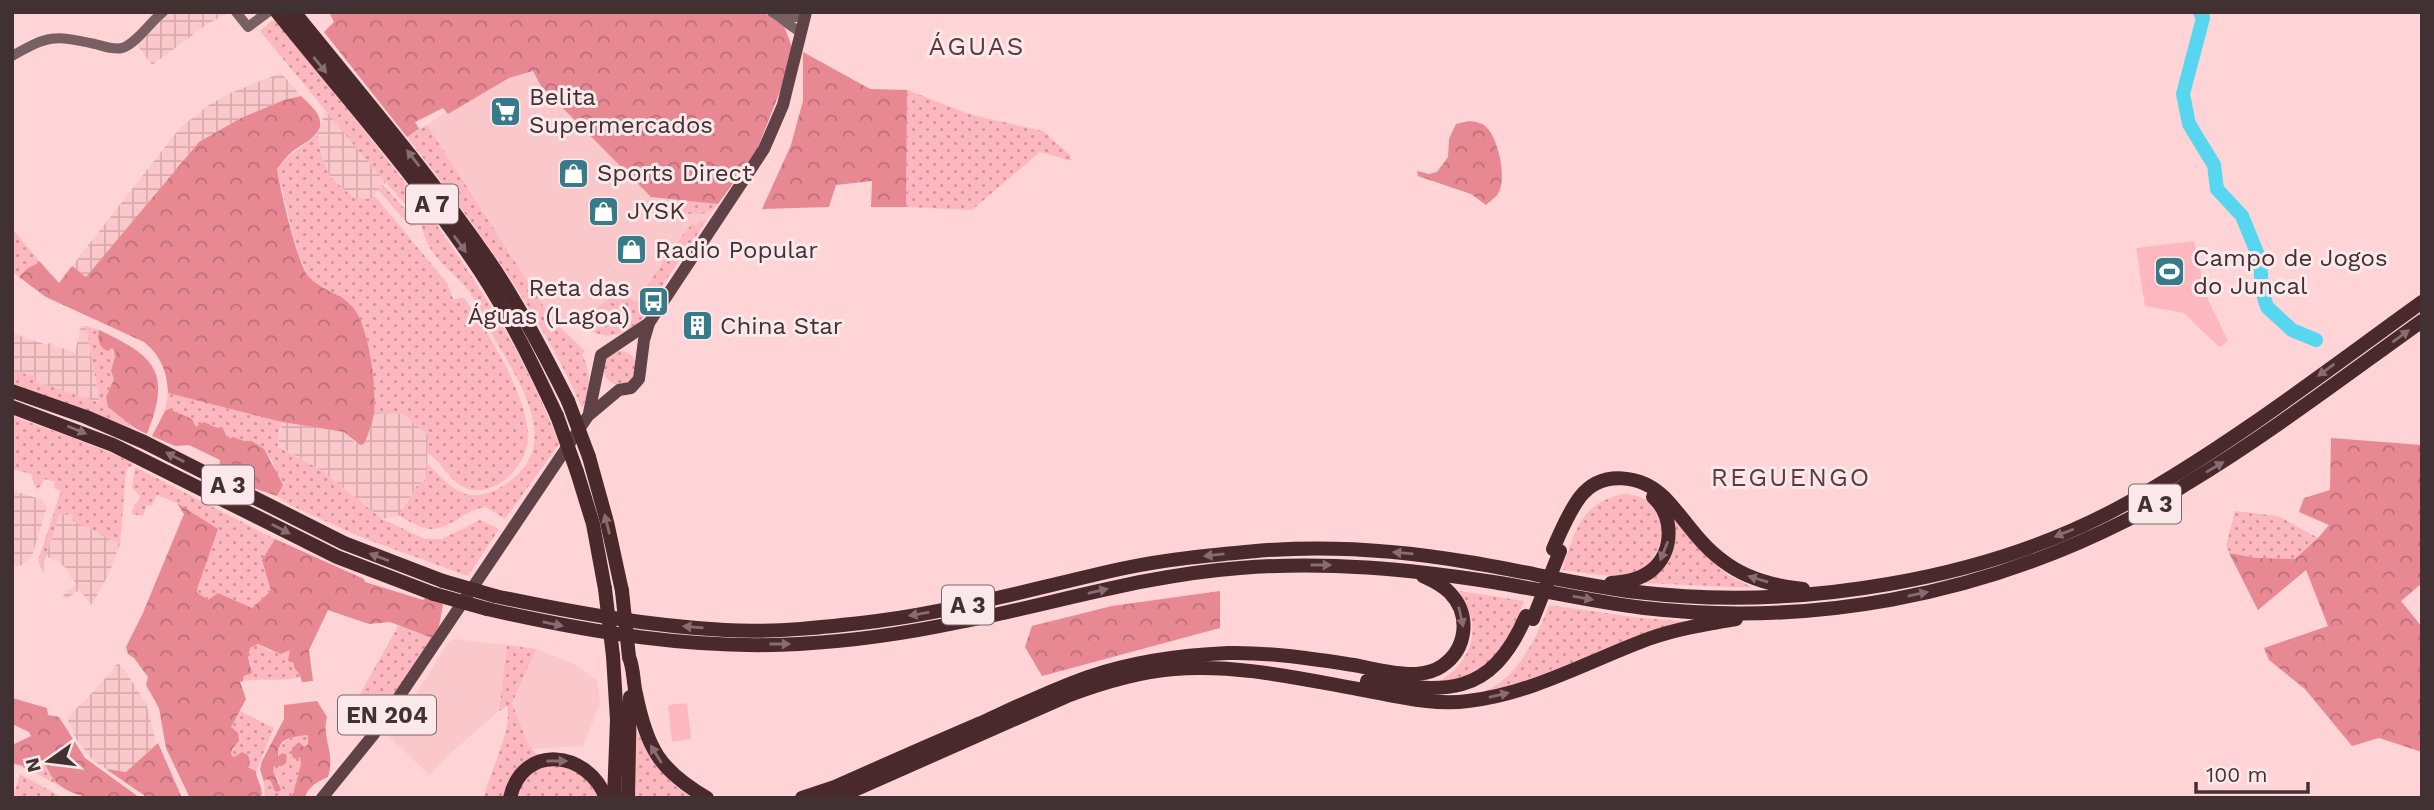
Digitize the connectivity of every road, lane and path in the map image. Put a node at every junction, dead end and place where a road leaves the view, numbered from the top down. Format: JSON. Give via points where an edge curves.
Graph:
{"nodes":[{"id":1,"x":163,"y":12,"type":"edge"},
{"id":2,"x":236,"y":12,"type":"edge"},
{"id":3,"x":268,"y":12,"type":"edge"},
{"id":4,"x":277,"y":12,"type":"edge"},
{"id":5,"x":294,"y":12,"type":"edge"},
{"id":6,"x":776,"y":15,"type":"edge"},
{"id":7,"x":805,"y":15,"type":"edge"},
{"id":8,"x":801,"y":32,"type":"junction"},
{"id":9,"x":12,"y":56,"type":"edge"},
{"id":10,"x":2422,"y":302,"type":"edge"},
{"id":11,"x":2422,"y":321,"type":"edge"},
{"id":12,"x":649,"y":323,"type":"junction"},
{"id":13,"x":615,"y":345,"type":"junction"},
{"id":14,"x":641,"y":360,"type":"junction"},
{"id":15,"x":598,"y":373,"type":"junction"},
{"id":16,"x":619,"y":390,"type":"junction"},
{"id":17,"x":12,"y":391,"type":"edge"},
{"id":18,"x":12,"y":407,"type":"edge"},
{"id":19,"x":588,"y":416,"type":"junction"},
{"id":20,"x":1556,"y":550,"type":"junction"},
{"id":21,"x":1416,"y":572,"type":"junction"},
{"id":22,"x":1591,"y":585,"type":"junction"},
{"id":23,"x":1825,"y":591,"type":"junction"},
{"id":24,"x":1771,"y":613,"type":"junction"},
{"id":25,"x":1529,"y":618,"type":"junction"},
{"id":26,"x":629,"y":657,"type":"junction"},
{"id":27,"x":1160,"y":660,"type":"junction"},
{"id":28,"x":1383,"y":693,"type":"junction"},
{"id":29,"x":836,"y":792,"type":"edge"},
{"id":30,"x":322,"y":798,"type":"edge"},
{"id":31,"x":510,"y":798,"type":"edge"},
{"id":32,"x":606,"y":798,"type":"edge"},
{"id":33,"x":614,"y":798,"type":"edge"},
{"id":34,"x":628,"y":798,"type":"edge"},
{"id":35,"x":707,"y":798,"type":"edge"},
{"id":36,"x":802,"y":798,"type":"edge"},
{"id":37,"x":816,"y":798,"type":"edge"}],
"edges":[{"from":1,"to":9,"type":"street","via":[[121,48],[58,37],[38,41]]},
{"from":2,"to":3,"type":"street","via":[[252,25]]},
{"from":4,"to":33,"type":"highway","number":"A 7","one_way":true,"bridge":true,"via":[[426,196],[480,271],[557,416],[593,524],[605,589],[617,712]]},
{"from":26,"to":5,"type":"highway","number":"A 7","one_way":true,"bridge":true,"via":[[622,590],[589,457],[539,342],[438,191]]},
{"from":6,"to":7,"type":"street"},
{"from":6,"to":8,"type":"street"},
{"from":7,"to":8,"type":"main road"},
{"from":8,"to":12,"type":"main road","via":[[783,105],[764,149]]},
{"from":10,"to":23,"type":"highway","number":"A 3","one_way":true,"via":[[2219,447],[2114,510],[1995,558],[1935,575]]},
{"from":24,"to":11,"type":"highway","number":"A 3","one_way":true,"via":[[1843,608],[1937,590],[2072,546],[2132,518],[2228,459]]},
{"from":12,"to":13,"type":"main road"},
{"from":12,"to":14,"type":"main road"},
{"from":13,"to":14,"type":"main road","via":[[633,349]]},
{"from":13,"to":15,"type":"main road","number":"EN 204","via":[[601,355]]},
{"from":14,"to":16,"type":"main road","number":"EN 204","via":[[639,379],[631,388]]},
{"from":15,"to":16,"type":"main road","via":[[607,386]]},
{"from":15,"to":19,"type":"main road","number":"EN 204"},
{"from":16,"to":19,"type":"main road","number":"EN 204"},
{"from":22,"to":17,"type":"highway","number":"A 3","one_way":true,"bridge":true,"via":[[1423,555],[1346,548],[1282,549],[1129,568],[880,620],[729,631],[652,624],[563,611],[443,581],[344,543],[144,442]]},
{"from":18,"to":21,"type":"highway","number":"A 3","one_way":true,"bridge":true,"via":[[113,445],[337,557],[434,594],[560,626],[650,639],[799,644],[882,636],[1132,582],[1212,570],[1314,565]]},
{"from":19,"to":30,"type":"main road","number":"EN 204","via":[[374,734]]},
{"from":20,"to":22,"type":"highway","one_way":true,"via":[[1575,516],[1596,493],[1632,487],[1658,502],[1669,530],[1661,559],[1641,577]]},
{"from":23,"to":20,"type":"highway","one_way":true,"via":[[1787,587],[1739,572],[1706,547],[1655,489],[1627,478],[1604,481],[1582,495],[1567,518]]},
{"from":20,"to":25,"type":"highway"},
{"from":21,"to":24,"type":"highway","number":"A 3","one_way":true,"via":[[1640,607]]},
{"from":21,"to":27,"type":"highway","one_way":true,"via":[[1448,591],[1463,616],[1464,629],[1455,654],[1430,672],[1406,674],[1268,654]]},
{"from":22,"to":23,"type":"highway","number":"A 3","via":[[1693,597],[1768,598]]},
{"from":28,"to":24,"type":"highway","one_way":true,"via":[[1465,702],[1502,696],[1651,638]]},
{"from":25,"to":27,"type":"highway","via":[[1488,672],[1441,689],[1250,662],[1200,657]]},
{"from":25,"to":28,"type":"highway","via":[[1511,660],[1487,682],[1454,695]]},
{"from":26,"to":34,"type":"highway","number":"A 7"},
{"from":35,"to":26,"type":"highway","one_way":true,"via":[[666,769],[649,742]]},
{"from":27,"to":29,"type":"highway","via":[[1088,677]]},
{"from":28,"to":29,"type":"highway","via":[[1220,668],[1140,673],[1067,696]]},
{"from":29,"to":36,"type":"highway"},
{"from":29,"to":37,"type":"highway"},
{"from":31,"to":32,"type":"highway","one_way":true,"via":[[515,779],[523,771],[555,759],[590,772]]}]}
